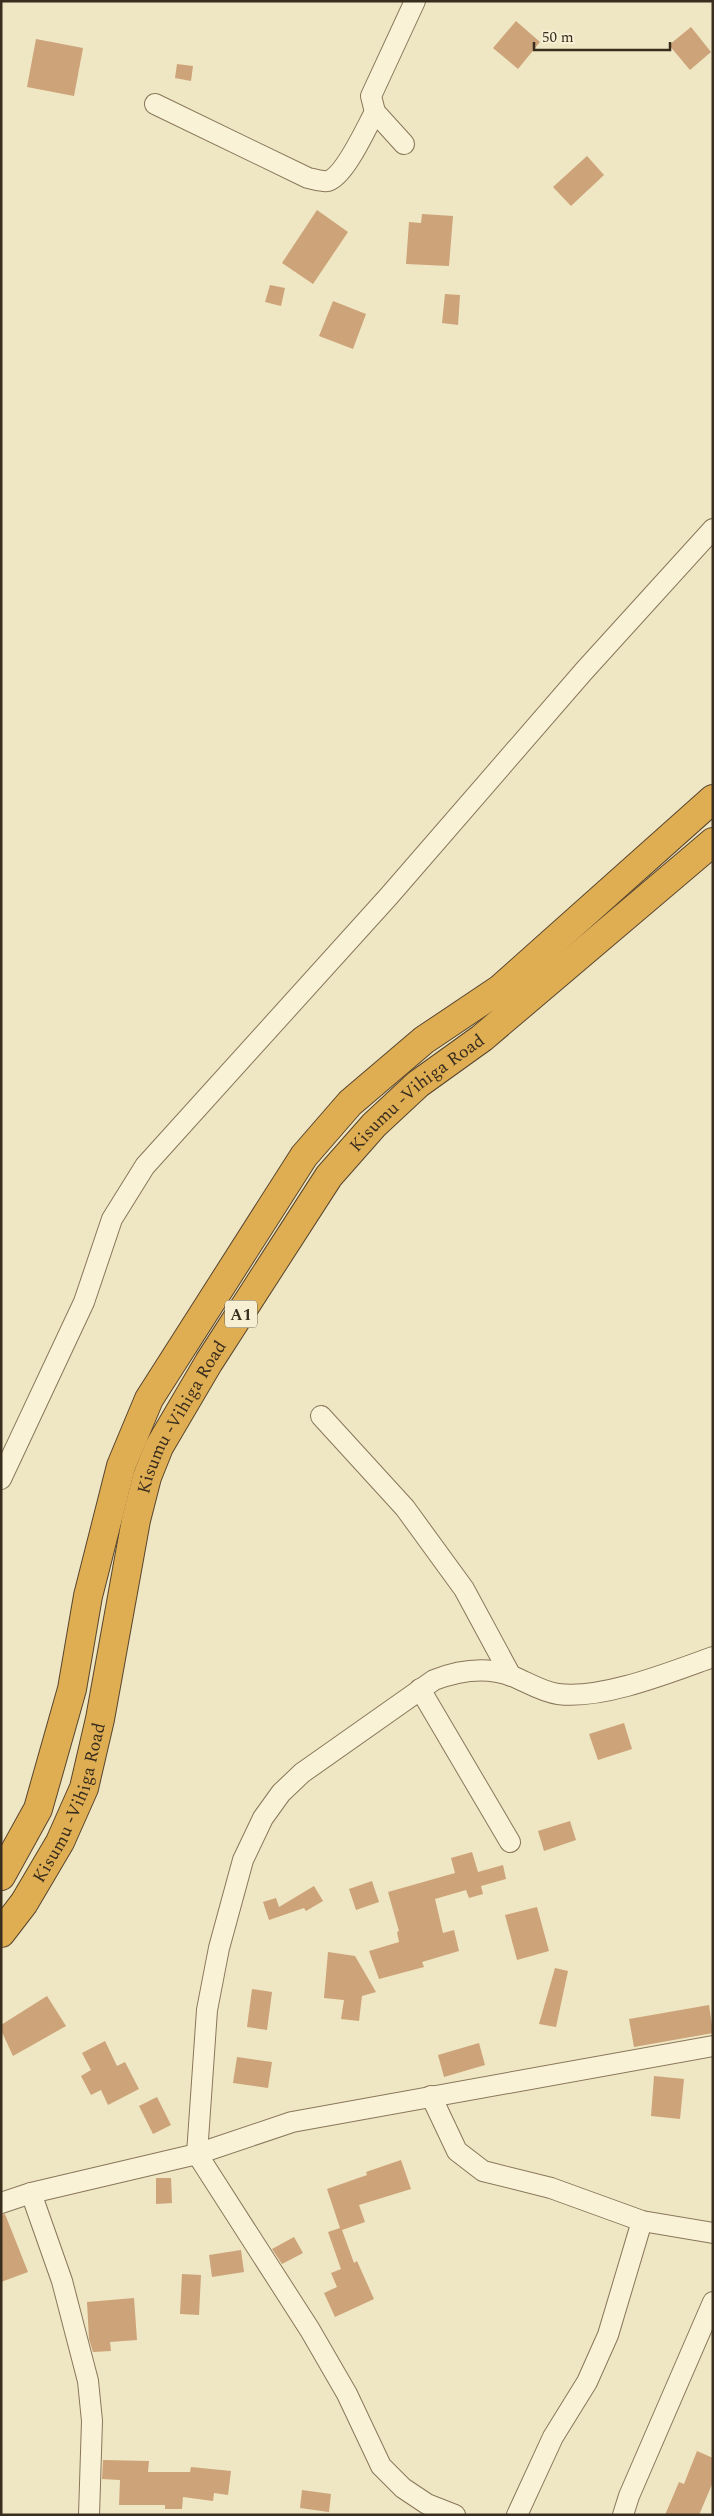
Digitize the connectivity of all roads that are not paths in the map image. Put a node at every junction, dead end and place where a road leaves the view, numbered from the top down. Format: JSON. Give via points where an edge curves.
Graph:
{"nodes":[{"id":1,"x":415,"y":1,"type":"edge"},
{"id":2,"x":155,"y":104,"type":"dead end"},
{"id":3,"x":375,"y":112,"type":"junction"},
{"id":4,"x":404,"y":144,"type":"dead end"},
{"id":5,"x":713,"y":529,"type":"edge"},
{"id":6,"x":713,"y":799,"type":"edge"},
{"id":7,"x":713,"y":842,"type":"edge"},
{"id":8,"x":321,"y":1416,"type":"dead end"},
{"id":9,"x":1,"y":1479,"type":"edge"},
{"id":10,"x":713,"y":1657,"type":"edge"},
{"id":11,"x":511,"y":1676,"type":"junction"},
{"id":12,"x":420,"y":1689,"type":"junction"},
{"id":13,"x":510,"y":1842,"type":"dead end"},
{"id":14,"x":1,"y":1876,"type":"edge"},
{"id":15,"x":1,"y":1932,"type":"edge"},
{"id":16,"x":713,"y":2046,"type":"edge"},
{"id":17,"x":431,"y":2096,"type":"junction"},
{"id":18,"x":198,"y":2154,"type":"junction"},
{"id":19,"x":31,"y":2193,"type":"junction"},
{"id":20,"x":1,"y":2203,"type":"edge"},
{"id":21,"x":642,"y":2221,"type":"junction"},
{"id":22,"x":713,"y":2233,"type":"edge"},
{"id":23,"x":713,"y":2302,"type":"edge"},
{"id":24,"x":89,"y":2515,"type":"edge"},
{"id":25,"x":455,"y":2515,"type":"edge"},
{"id":26,"x":517,"y":2515,"type":"edge"},
{"id":27,"x":623,"y":2515,"type":"edge"}],
"edges":[{"from":1,"to":3,"type":"street","via":[[373,89],[371,104]]},
{"from":2,"to":3,"type":"street","via":[[308,178],[324,181],[336,176],[348,161]]},
{"from":3,"to":4,"type":"street"},
{"from":5,"to":9,"type":"street","via":[[584,671],[389,896],[144,1166],[112,1219],[84,1302]]},
{"from":6,"to":14,"type":"highway","name":"Kisumu -Vihiga Road","number":"A1","via":[[500,988],[424,1040],[350,1103],[304,1156],[149,1399],[121,1466],[88,1596],[72,1689],[38,1809]]},
{"from":7,"to":15,"type":"highway","name":"Kisumu -Vihiga Road","number":"A1","via":[[482,1038],[418,1084],[374,1125],[329,1176],[209,1362],[159,1447],[136,1520],[100,1719],[84,1788],[60,1842],[24,1903]]},
{"from":8,"to":11,"type":"street","via":[[405,1508],[464,1589]]},
{"from":10,"to":11,"type":"street","via":[[628,1685],[589,1694],[557,1694]]},
{"from":11,"to":12,"type":"street","via":[[492,1670],[454,1672]]},
{"from":12,"to":13,"type":"street"},
{"from":12,"to":18,"type":"street","via":[[302,1773],[281,1793],[263,1818],[243,1860],[219,1948],[207,2010]]},
{"from":16,"to":17,"type":"street"},
{"from":17,"to":18,"type":"street","via":[[292,2122]]},
{"from":17,"to":21,"type":"street","via":[[457,2151],[483,2171],[551,2188]]},
{"from":18,"to":19,"type":"street"},
{"from":18,"to":25,"type":"street","via":[[348,2394],[381,2466],[390,2477],[419,2498]]},
{"from":19,"to":20,"type":"street"},
{"from":19,"to":24,"type":"street","via":[[62,2281],[88,2381],[92,2429]]},
{"from":21,"to":22,"type":"street"},
{"from":21,"to":26,"type":"street","via":[[608,2335],[587,2382],[553,2437]]},
{"from":23,"to":27,"type":"street"}]}
